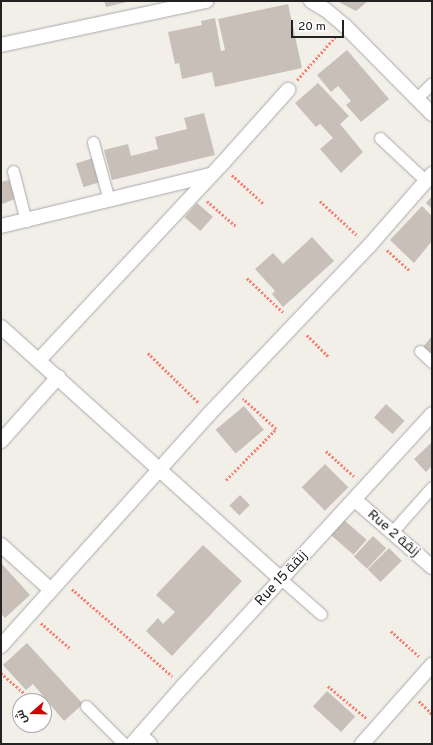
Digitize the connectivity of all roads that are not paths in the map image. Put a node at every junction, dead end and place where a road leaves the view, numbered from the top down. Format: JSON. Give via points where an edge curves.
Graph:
{"nodes":[{"id":1,"x":311,"y":1,"type":"edge"},
{"id":2,"x":197,"y":2,"type":"edge"},
{"id":3,"x":1,"y":45,"type":"edge"},
{"id":4,"x":432,"y":83,"type":"edge"},
{"id":5,"x":288,"y":90,"type":"road end"},
{"id":6,"x":417,"y":98,"type":"junction"},
{"id":7,"x":432,"y":114,"type":"edge"},
{"id":8,"x":380,"y":138,"type":"dead end"},
{"id":9,"x":93,"y":142,"type":"dead end"},
{"id":10,"x":13,"y":171,"type":"dead end"},
{"id":11,"x":211,"y":176,"type":"junction"},
{"id":12,"x":429,"y":177,"type":"edge"},
{"id":13,"x":110,"y":200,"type":"junction"},
{"id":14,"x":26,"y":220,"type":"junction"},
{"id":15,"x":1,"y":226,"type":"edge"},
{"id":16,"x":1,"y":327,"type":"edge"},
{"id":17,"x":420,"y":351,"type":"dead end"},
{"id":18,"x":39,"y":360,"type":"junction"},
{"id":19,"x":432,"y":362,"type":"edge"},
{"id":20,"x":58,"y":377,"type":"junction"},
{"id":21,"x":432,"y":414,"type":"edge"},
{"id":22,"x":1,"y":441,"type":"edge"},
{"id":23,"x":160,"y":469,"type":"junction"},
{"id":24,"x":432,"y":487,"type":"edge"},
{"id":25,"x":355,"y":500,"type":"junction"},
{"id":26,"x":392,"y":532,"type":"junction"},
{"id":27,"x":1,"y":545,"type":"edge"},
{"id":28,"x":432,"y":567,"type":"edge"},
{"id":29,"x":281,"y":579,"type":"junction"},
{"id":30,"x":51,"y":590,"type":"junction"},
{"id":31,"x":321,"y":614,"type":"dead end"},
{"id":32,"x":1,"y":646,"type":"edge"},
{"id":33,"x":431,"y":666,"type":"edge"},
{"id":34,"x":86,"y":706,"type":"dead end"},
{"id":35,"x":141,"y":741,"type":"edge"},
{"id":36,"x":124,"y":744,"type":"edge"},
{"id":37,"x":362,"y":744,"type":"edge"}],
"edges":[{"from":1,"to":6,"type":"street","via":[[345,26]]},
{"from":2,"to":3,"type":"street"},
{"from":4,"to":6,"type":"street"},
{"from":5,"to":11,"type":"street"},
{"from":6,"to":7,"type":"street"},
{"from":8,"to":12,"type":"street"},
{"from":9,"to":13,"type":"street"},
{"from":10,"to":14,"type":"street"},
{"from":11,"to":13,"type":"street"},
{"from":11,"to":18,"type":"street"},
{"from":12,"to":23,"type":"street","via":[[372,242]]},
{"from":13,"to":14,"type":"street"},
{"from":14,"to":15,"type":"street"},
{"from":16,"to":18,"type":"street"},
{"from":17,"to":19,"type":"street"},
{"from":18,"to":20,"type":"street"},
{"from":20,"to":22,"type":"street"},
{"from":20,"to":23,"type":"street"},
{"from":21,"to":25,"type":"street","name":"Rue 15 زنقة"},
{"from":23,"to":29,"type":"street"},
{"from":23,"to":30,"type":"street"},
{"from":24,"to":26,"type":"street"},
{"from":25,"to":26,"type":"street","name":"Rue 2 زنقة"},
{"from":25,"to":29,"type":"street","name":"Rue 15 زنقة"},
{"from":26,"to":28,"type":"street","name":"Rue 2 زنقة"},
{"from":27,"to":30,"type":"street"},
{"from":29,"to":31,"type":"street"},
{"from":29,"to":35,"type":"street","name":"Rue 15 زنقة","via":[[183,686]]},
{"from":30,"to":32,"type":"street"},
{"from":33,"to":37,"type":"street"},
{"from":34,"to":36,"type":"street"}]}
